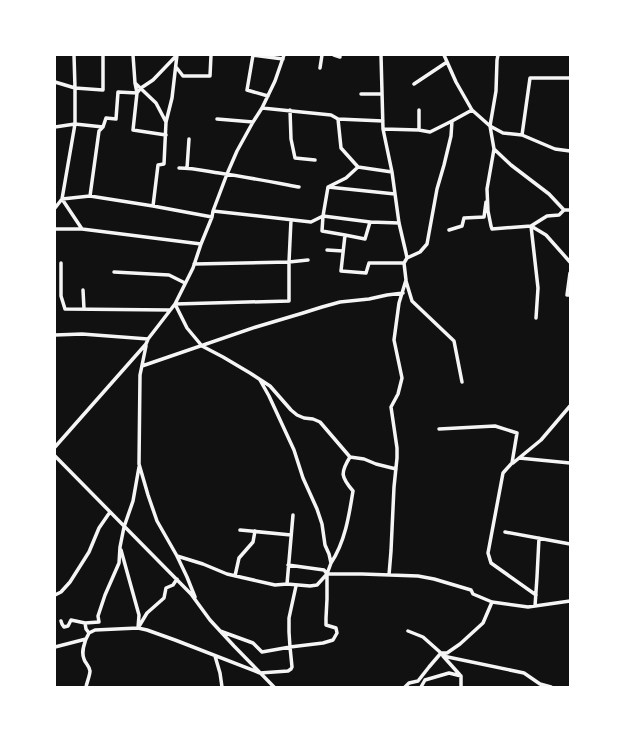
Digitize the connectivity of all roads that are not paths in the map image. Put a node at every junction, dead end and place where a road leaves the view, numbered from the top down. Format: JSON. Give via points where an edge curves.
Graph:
{"nodes":[{"id":1,"x":74,"y":55,"type":"edge"},
{"id":2,"x":104,"y":55,"type":"edge"},
{"id":3,"x":133,"y":55,"type":"edge"},
{"id":4,"x":177,"y":55,"type":"edge"},
{"id":5,"x":211,"y":55,"type":"edge"},
{"id":6,"x":322,"y":55,"type":"edge"},
{"id":7,"x":334,"y":55,"type":"edge"},
{"id":8,"x":382,"y":55,"type":"edge"},
{"id":9,"x":444,"y":55,"type":"edge"},
{"id":10,"x":498,"y":55,"type":"edge"},
{"id":11,"x":283,"y":57,"type":"edge"},
{"id":12,"x":340,"y":57,"type":"dead end"},
{"id":13,"x":447,"y":62,"type":"junction"},
{"id":14,"x":176,"y":68,"type":"junction"},
{"id":15,"x":320,"y":68,"type":"dead end"},
{"id":16,"x":570,"y":78,"type":"edge"},
{"id":17,"x":55,"y":82,"type":"edge"},
{"id":18,"x":135,"y":83,"type":"junction"},
{"id":19,"x":414,"y":84,"type":"dead end"},
{"id":20,"x":75,"y":88,"type":"junction"},
{"id":21,"x":141,"y":88,"type":"junction"},
{"id":22,"x":137,"y":93,"type":"junction"},
{"id":23,"x":361,"y":94,"type":"dead end"},
{"id":24,"x":382,"y":94,"type":"junction"},
{"id":25,"x":268,"y":96,"type":"junction"},
{"id":26,"x":262,"y":108,"type":"junction"},
{"id":27,"x":290,"y":110,"type":"junction"},
{"id":28,"x":419,"y":110,"type":"dead end"},
{"id":29,"x":472,"y":110,"type":"junction"},
{"id":30,"x":217,"y":119,"type":"dead end"},
{"id":31,"x":338,"y":119,"type":"junction"},
{"id":32,"x":383,"y":121,"type":"junction"},
{"id":33,"x":452,"y":121,"type":"junction"},
{"id":34,"x":166,"y":122,"type":"junction"},
{"id":35,"x":253,"y":122,"type":"junction"},
{"id":36,"x":75,"y":124,"type":"junction"},
{"id":37,"x":55,"y":126,"type":"edge"},
{"id":38,"x":490,"y":126,"type":"junction"},
{"id":39,"x":103,"y":127,"type":"junction"},
{"id":40,"x":383,"y":129,"type":"junction"},
{"id":41,"x":419,"y":130,"type":"junction"},
{"id":42,"x":166,"y":134,"type":"junction"},
{"id":43,"x":522,"y":135,"type":"junction"},
{"id":44,"x":189,"y":139,"type":"dead end"},
{"id":45,"x":494,"y":148,"type":"junction"},
{"id":46,"x":570,"y":150,"type":"edge"},
{"id":47,"x":315,"y":160,"type":"dead end"},
{"id":48,"x":358,"y":166,"type":"junction"},
{"id":49,"x":179,"y":168,"type":"dead end"},
{"id":50,"x":187,"y":168,"type":"junction"},
{"id":51,"x":392,"y":172,"type":"junction"},
{"id":52,"x":227,"y":174,"type":"junction"},
{"id":53,"x":299,"y":187,"type":"dead end"},
{"id":54,"x":328,"y":187,"type":"junction"},
{"id":55,"x":487,"y":189,"type":"junction"},
{"id":56,"x":394,"y":194,"type":"junction"},
{"id":57,"x":90,"y":196,"type":"junction"},
{"id":58,"x":62,"y":199,"type":"junction"},
{"id":59,"x":154,"y":206,"type":"junction"},
{"id":60,"x":55,"y":208,"type":"edge"},
{"id":61,"x":564,"y":210,"type":"junction"},
{"id":62,"x":570,"y":210,"type":"edge"},
{"id":63,"x":213,"y":211,"type":"junction"},
{"id":64,"x":323,"y":216,"type":"junction"},
{"id":65,"x":212,"y":217,"type":"junction"},
{"id":66,"x":291,"y":220,"type":"junction"},
{"id":67,"x":370,"y":222,"type":"junction"},
{"id":68,"x":399,"y":223,"type":"junction"},
{"id":69,"x":532,"y":226,"type":"junction"},
{"id":70,"x":55,"y":229,"type":"edge"},
{"id":71,"x":82,"y":229,"type":"junction"},
{"id":72,"x":449,"y":230,"type":"dead end"},
{"id":73,"x":345,"y":235,"type":"junction"},
{"id":74,"x":201,"y":244,"type":"junction"},
{"id":75,"x":327,"y":250,"type":"dead end"},
{"id":76,"x":343,"y":251,"type":"junction"},
{"id":77,"x":407,"y":258,"type":"junction"},
{"id":78,"x":308,"y":260,"type":"dead end"},
{"id":79,"x":289,"y":262,"type":"junction"},
{"id":80,"x":570,"y":262,"type":"edge"},
{"id":81,"x":61,"y":263,"type":"dead end"},
{"id":82,"x":404,"y":263,"type":"junction"},
{"id":83,"x":194,"y":264,"type":"junction"},
{"id":84,"x":114,"y":272,"type":"dead end"},
{"id":85,"x":570,"y":273,"type":"edge"},
{"id":86,"x":406,"y":280,"type":"junction"},
{"id":87,"x":185,"y":283,"type":"junction"},
{"id":88,"x":83,"y":290,"type":"dead end"},
{"id":89,"x":402,"y":293,"type":"junction"},
{"id":90,"x":570,"y":295,"type":"edge"},
{"id":91,"x":55,"y":296,"type":"edge"},
{"id":92,"x":61,"y":296,"type":"junction"},
{"id":93,"x":175,"y":304,"type":"junction"},
{"id":94,"x":84,"y":309,"type":"junction"},
{"id":95,"x":170,"y":310,"type":"junction"},
{"id":96,"x":536,"y":318,"type":"dead end"},
{"id":97,"x":55,"y":335,"type":"edge"},
{"id":98,"x":148,"y":339,"type":"junction"},
{"id":99,"x":146,"y":344,"type":"junction"},
{"id":100,"x":202,"y":346,"type":"junction"},
{"id":101,"x":142,"y":366,"type":"junction"},
{"id":102,"x":259,"y":379,"type":"junction"},
{"id":103,"x":462,"y":382,"type":"dead end"},
{"id":104,"x":570,"y":406,"type":"edge"},
{"id":105,"x":439,"y":429,"type":"dead end"},
{"id":106,"x":55,"y":447,"type":"edge"},
{"id":107,"x":55,"y":456,"type":"edge"},
{"id":108,"x":350,"y":456,"type":"junction"},
{"id":109,"x":519,"y":458,"type":"junction"},
{"id":110,"x":512,"y":463,"type":"junction"},
{"id":111,"x":570,"y":463,"type":"edge"},
{"id":112,"x":139,"y":464,"type":"junction"},
{"id":113,"x":396,"y":469,"type":"junction"},
{"id":114,"x":110,"y":512,"type":"junction"},
{"id":115,"x":292,"y":515,"type":"dead end"},
{"id":116,"x":124,"y":527,"type":"junction"},
{"id":117,"x":240,"y":530,"type":"dead end"},
{"id":118,"x":255,"y":531,"type":"junction"},
{"id":119,"x":505,"y":532,"type":"dead end"},
{"id":120,"x":291,"y":535,"type":"junction"},
{"id":121,"x":539,"y":538,"type":"junction"},
{"id":122,"x":570,"y":544,"type":"edge"},
{"id":123,"x":120,"y":547,"type":"junction"},
{"id":124,"x":177,"y":556,"type":"junction"},
{"id":125,"x":331,"y":563,"type":"junction"},
{"id":126,"x":288,"y":565,"type":"junction"},
{"id":127,"x":327,"y":574,"type":"junction"},
{"id":128,"x":389,"y":575,"type":"junction"},
{"id":129,"x":235,"y":576,"type":"junction"},
{"id":130,"x":177,"y":579,"type":"junction"},
{"id":131,"x":287,"y":584,"type":"junction"},
{"id":132,"x":296,"y":586,"type":"junction"},
{"id":133,"x":55,"y":595,"type":"edge"},
{"id":134,"x":536,"y":595,"type":"junction"},
{"id":135,"x":570,"y":601,"type":"edge"},
{"id":136,"x":197,"y":602,"type":"junction"},
{"id":137,"x":492,"y":602,"type":"junction"},
{"id":138,"x":534,"y":606,"type":"junction"},
{"id":139,"x":61,"y":620,"type":"dead end"},
{"id":140,"x":85,"y":623,"type":"junction"},
{"id":141,"x":138,"y":628,"type":"junction"},
{"id":142,"x":220,"y":630,"type":"junction"},
{"id":143,"x":408,"y":631,"type":"dead end"},
{"id":144,"x":89,"y":633,"type":"junction"},
{"id":145,"x":86,"y":639,"type":"junction"},
{"id":146,"x":55,"y":647,"type":"edge"},
{"id":147,"x":290,"y":647,"type":"junction"},
{"id":148,"x":442,"y":655,"type":"junction"},
{"id":149,"x":215,"y":656,"type":"junction"},
{"id":150,"x":260,"y":673,"type":"junction"},
{"id":151,"x":461,"y":676,"type":"junction"},
{"id":152,"x":426,"y":680,"type":"junction"},
{"id":153,"x":418,"y":681,"type":"junction"},
{"id":154,"x":86,"y":687,"type":"edge"},
{"id":155,"x":222,"y":687,"type":"edge"},
{"id":156,"x":274,"y":687,"type":"edge"},
{"id":157,"x":405,"y":687,"type":"edge"},
{"id":158,"x":421,"y":687,"type":"edge"},
{"id":159,"x":461,"y":687,"type":"edge"},
{"id":160,"x":551,"y":687,"type":"edge"}],
"edges":[{"from":1,"to":20,"type":"street"},
{"from":2,"to":20,"type":"street","via":[[104,90]]},
{"from":3,"to":18,"type":"street"},
{"from":4,"to":14,"type":"street"},
{"from":4,"to":21,"type":"street","via":[[153,80]]},
{"from":5,"to":14,"type":"street","via":[[210,76],[183,76]]},
{"from":6,"to":15,"type":"street"},
{"from":7,"to":12,"type":"street"},
{"from":8,"to":24,"type":"street"},
{"from":9,"to":13,"type":"street"},
{"from":10,"to":38,"type":"street","via":[[496,91]]},
{"from":11,"to":25,"type":"street"},
{"from":11,"to":25,"type":"street","via":[[253,55],[247,90]]},
{"from":13,"to":19,"type":"street"},
{"from":13,"to":29,"type":"street"},
{"from":14,"to":34,"type":"street"},
{"from":16,"to":43,"type":"street","via":[[530,78]]},
{"from":17,"to":20,"type":"street"},
{"from":18,"to":21,"type":"street"},
{"from":18,"to":22,"type":"street"},
{"from":20,"to":36,"type":"street"},
{"from":21,"to":22,"type":"street"},
{"from":21,"to":34,"type":"street","via":[[156,103]]},
{"from":22,"to":39,"type":"street","via":[[118,92],[116,119],[106,118]]},
{"from":22,"to":42,"type":"street","via":[[133,130]]},
{"from":23,"to":24,"type":"street"},
{"from":24,"to":32,"type":"street"},
{"from":25,"to":26,"type":"street"},
{"from":26,"to":27,"type":"street"},
{"from":26,"to":35,"type":"street"},
{"from":27,"to":31,"type":"street","via":[[331,115]]},
{"from":27,"to":47,"type":"street","via":[[291,139],[295,158]]},
{"from":28,"to":41,"type":"street"},
{"from":29,"to":33,"type":"street"},
{"from":29,"to":38,"type":"street"},
{"from":30,"to":35,"type":"street"},
{"from":31,"to":32,"type":"street"},
{"from":31,"to":48,"type":"street","via":[[341,148]]},
{"from":32,"to":40,"type":"street"},
{"from":33,"to":41,"type":"street","via":[[430,132]]},
{"from":33,"to":77,"type":"street","via":[[451,136],[437,189],[427,244],[420,252]]},
{"from":34,"to":42,"type":"street"},
{"from":35,"to":52,"type":"street"},
{"from":36,"to":37,"type":"street"},
{"from":36,"to":39,"type":"street"},
{"from":36,"to":58,"type":"street"},
{"from":38,"to":43,"type":"street","via":[[503,133]]},
{"from":38,"to":45,"type":"street"},
{"from":39,"to":57,"type":"street","via":[[99,131]]},
{"from":40,"to":41,"type":"street"},
{"from":40,"to":51,"type":"street"},
{"from":42,"to":59,"type":"street","via":[[164,164],[158,165]]},
{"from":43,"to":46,"type":"street","via":[[555,149]]},
{"from":44,"to":50,"type":"street"},
{"from":45,"to":55,"type":"street"},
{"from":45,"to":61,"type":"street","via":[[511,166],[549,194]]},
{"from":48,"to":51,"type":"street"},
{"from":48,"to":54,"type":"street","via":[[346,178]]},
{"from":49,"to":50,"type":"street"},
{"from":50,"to":52,"type":"street"},
{"from":51,"to":56,"type":"street"},
{"from":52,"to":53,"type":"street"},
{"from":52,"to":63,"type":"street"},
{"from":54,"to":56,"type":"street"},
{"from":54,"to":64,"type":"street"},
{"from":55,"to":69,"type":"street","via":[[492,229]]},
{"from":55,"to":72,"type":"street","via":[[484,217],[464,218],[462,226]]},
{"from":56,"to":68,"type":"street"},
{"from":57,"to":58,"type":"street"},
{"from":57,"to":59,"type":"street"},
{"from":58,"to":60,"type":"street"},
{"from":58,"to":71,"type":"street"},
{"from":59,"to":65,"type":"street"},
{"from":61,"to":62,"type":"street"},
{"from":61,"to":69,"type":"street","via":[[559,215],[547,216]]},
{"from":63,"to":65,"type":"street"},
{"from":63,"to":66,"type":"street"},
{"from":64,"to":66,"type":"street","via":[[311,222]]},
{"from":64,"to":67,"type":"street"},
{"from":64,"to":73,"type":"street","via":[[322,231]]},
{"from":65,"to":74,"type":"street"},
{"from":66,"to":79,"type":"street"},
{"from":67,"to":68,"type":"street"},
{"from":67,"to":73,"type":"street","via":[[365,238]]},
{"from":68,"to":77,"type":"street"},
{"from":69,"to":80,"type":"street","via":[[546,235]]},
{"from":69,"to":96,"type":"street","via":[[538,288]]},
{"from":70,"to":71,"type":"street"},
{"from":71,"to":74,"type":"street"},
{"from":73,"to":76,"type":"street"},
{"from":74,"to":83,"type":"street"},
{"from":75,"to":76,"type":"street"},
{"from":76,"to":82,"type":"street","via":[[341,271],[366,273],[369,263]]},
{"from":77,"to":82,"type":"street"},
{"from":78,"to":79,"type":"street"},
{"from":79,"to":83,"type":"street"},
{"from":79,"to":93,"type":"street","via":[[289,301]]},
{"from":81,"to":92,"type":"street"},
{"from":82,"to":86,"type":"street"},
{"from":83,"to":87,"type":"street"},
{"from":84,"to":87,"type":"street","via":[[169,275]]},
{"from":85,"to":90,"type":"street","via":[[567,295]]},
{"from":86,"to":89,"type":"street"},
{"from":86,"to":103,"type":"street","via":[[412,301],[454,341]]},
{"from":87,"to":93,"type":"street"},
{"from":88,"to":94,"type":"street"},
{"from":89,"to":100,"type":"street","via":[[322,306]]},
{"from":89,"to":113,"type":"street","via":[[394,340],[402,378],[391,407],[397,448]]},
{"from":91,"to":92,"type":"street"},
{"from":92,"to":94,"type":"street","via":[[66,309]]},
{"from":93,"to":95,"type":"street"},
{"from":93,"to":100,"type":"street","via":[[187,328]]},
{"from":94,"to":95,"type":"street"},
{"from":95,"to":98,"type":"street"},
{"from":97,"to":98,"type":"street","via":[[82,334]]},
{"from":98,"to":99,"type":"street"},
{"from":99,"to":101,"type":"street"},
{"from":99,"to":106,"type":"street"},
{"from":100,"to":101,"type":"street"},
{"from":100,"to":102,"type":"street"},
{"from":101,"to":112,"type":"street","via":[[139,395]]},
{"from":102,"to":108,"type":"street","via":[[270,386],[297,415],[320,422]]},
{"from":102,"to":125,"type":"street","via":[[294,450],[322,524]]},
{"from":104,"to":109,"type":"street","via":[[541,440]]},
{"from":105,"to":110,"type":"street","via":[[495,426],[517,433]]},
{"from":107,"to":114,"type":"street"},
{"from":108,"to":113,"type":"street"},
{"from":108,"to":125,"type":"street","via":[[343,474],[352,491],[350,511],[343,538]]},
{"from":109,"to":110,"type":"street"},
{"from":109,"to":111,"type":"street"},
{"from":110,"to":134,"type":"street","via":[[503,473],[488,553],[491,563]]},
{"from":112,"to":116,"type":"street","via":[[133,501]]},
{"from":112,"to":124,"type":"street","via":[[157,521]]},
{"from":113,"to":128,"type":"street"},
{"from":114,"to":116,"type":"street"},
{"from":114,"to":133,"type":"street","via":[[70,582]]},
{"from":115,"to":120,"type":"street"},
{"from":116,"to":123,"type":"street"},
{"from":116,"to":130,"type":"street"},
{"from":117,"to":118,"type":"street"},
{"from":118,"to":120,"type":"street"},
{"from":118,"to":129,"type":"street","via":[[253,542],[239,558]]},
{"from":119,"to":121,"type":"street"},
{"from":120,"to":126,"type":"street"},
{"from":121,"to":122,"type":"street"},
{"from":121,"to":134,"type":"street"},
{"from":123,"to":140,"type":"street","via":[[119,563],[98,616],[99,622]]},
{"from":123,"to":141,"type":"street","via":[[139,615]]},
{"from":124,"to":129,"type":"street"},
{"from":124,"to":136,"type":"street"},
{"from":125,"to":127,"type":"street"},
{"from":126,"to":127,"type":"street","via":[[324,570]]},
{"from":126,"to":131,"type":"street"},
{"from":127,"to":128,"type":"street"},
{"from":127,"to":132,"type":"street","via":[[317,586]]},
{"from":127,"to":147,"type":"street","via":[[326,625],[336,628],[337,633],[333,640],[323,643]]},
{"from":128,"to":137,"type":"street","via":[[434,579],[471,590],[473,594]]},
{"from":129,"to":131,"type":"street","via":[[275,585]]},
{"from":130,"to":136,"type":"street"},
{"from":130,"to":141,"type":"street","via":[[173,586],[166,588],[164,598],[147,613]]},
{"from":131,"to":132,"type":"street"},
{"from":132,"to":147,"type":"street","via":[[288,632]]},
{"from":134,"to":138,"type":"street"},
{"from":135,"to":138,"type":"street"},
{"from":136,"to":142,"type":"street"},
{"from":137,"to":138,"type":"street"},
{"from":137,"to":148,"type":"street","via":[[483,623],[460,644]]},
{"from":139,"to":140,"type":"street","via":[[64,626],[68,626],[71,620]]},
{"from":140,"to":144,"type":"street"},
{"from":141,"to":144,"type":"street","via":[[94,630]]},
{"from":141,"to":149,"type":"street"},
{"from":142,"to":147,"type":"street","via":[[253,643],[262,652]]},
{"from":142,"to":150,"type":"street"},
{"from":143,"to":148,"type":"street","via":[[423,637]]},
{"from":144,"to":145,"type":"street"},
{"from":145,"to":146,"type":"street"},
{"from":145,"to":154,"type":"street","via":[[84,660],[90,671]]},
{"from":147,"to":150,"type":"street","via":[[292,669]]},
{"from":148,"to":151,"type":"street"},
{"from":148,"to":153,"type":"street","via":[[428,667]]},
{"from":148,"to":160,"type":"street","via":[[524,673],[540,684]]},
{"from":149,"to":150,"type":"street"},
{"from":149,"to":155,"type":"street"},
{"from":150,"to":156,"type":"street"},
{"from":151,"to":152,"type":"street","via":[[449,673]]},
{"from":151,"to":159,"type":"street"},
{"from":152,"to":153,"type":"street"},
{"from":152,"to":158,"type":"street"},
{"from":153,"to":157,"type":"street"}]}
